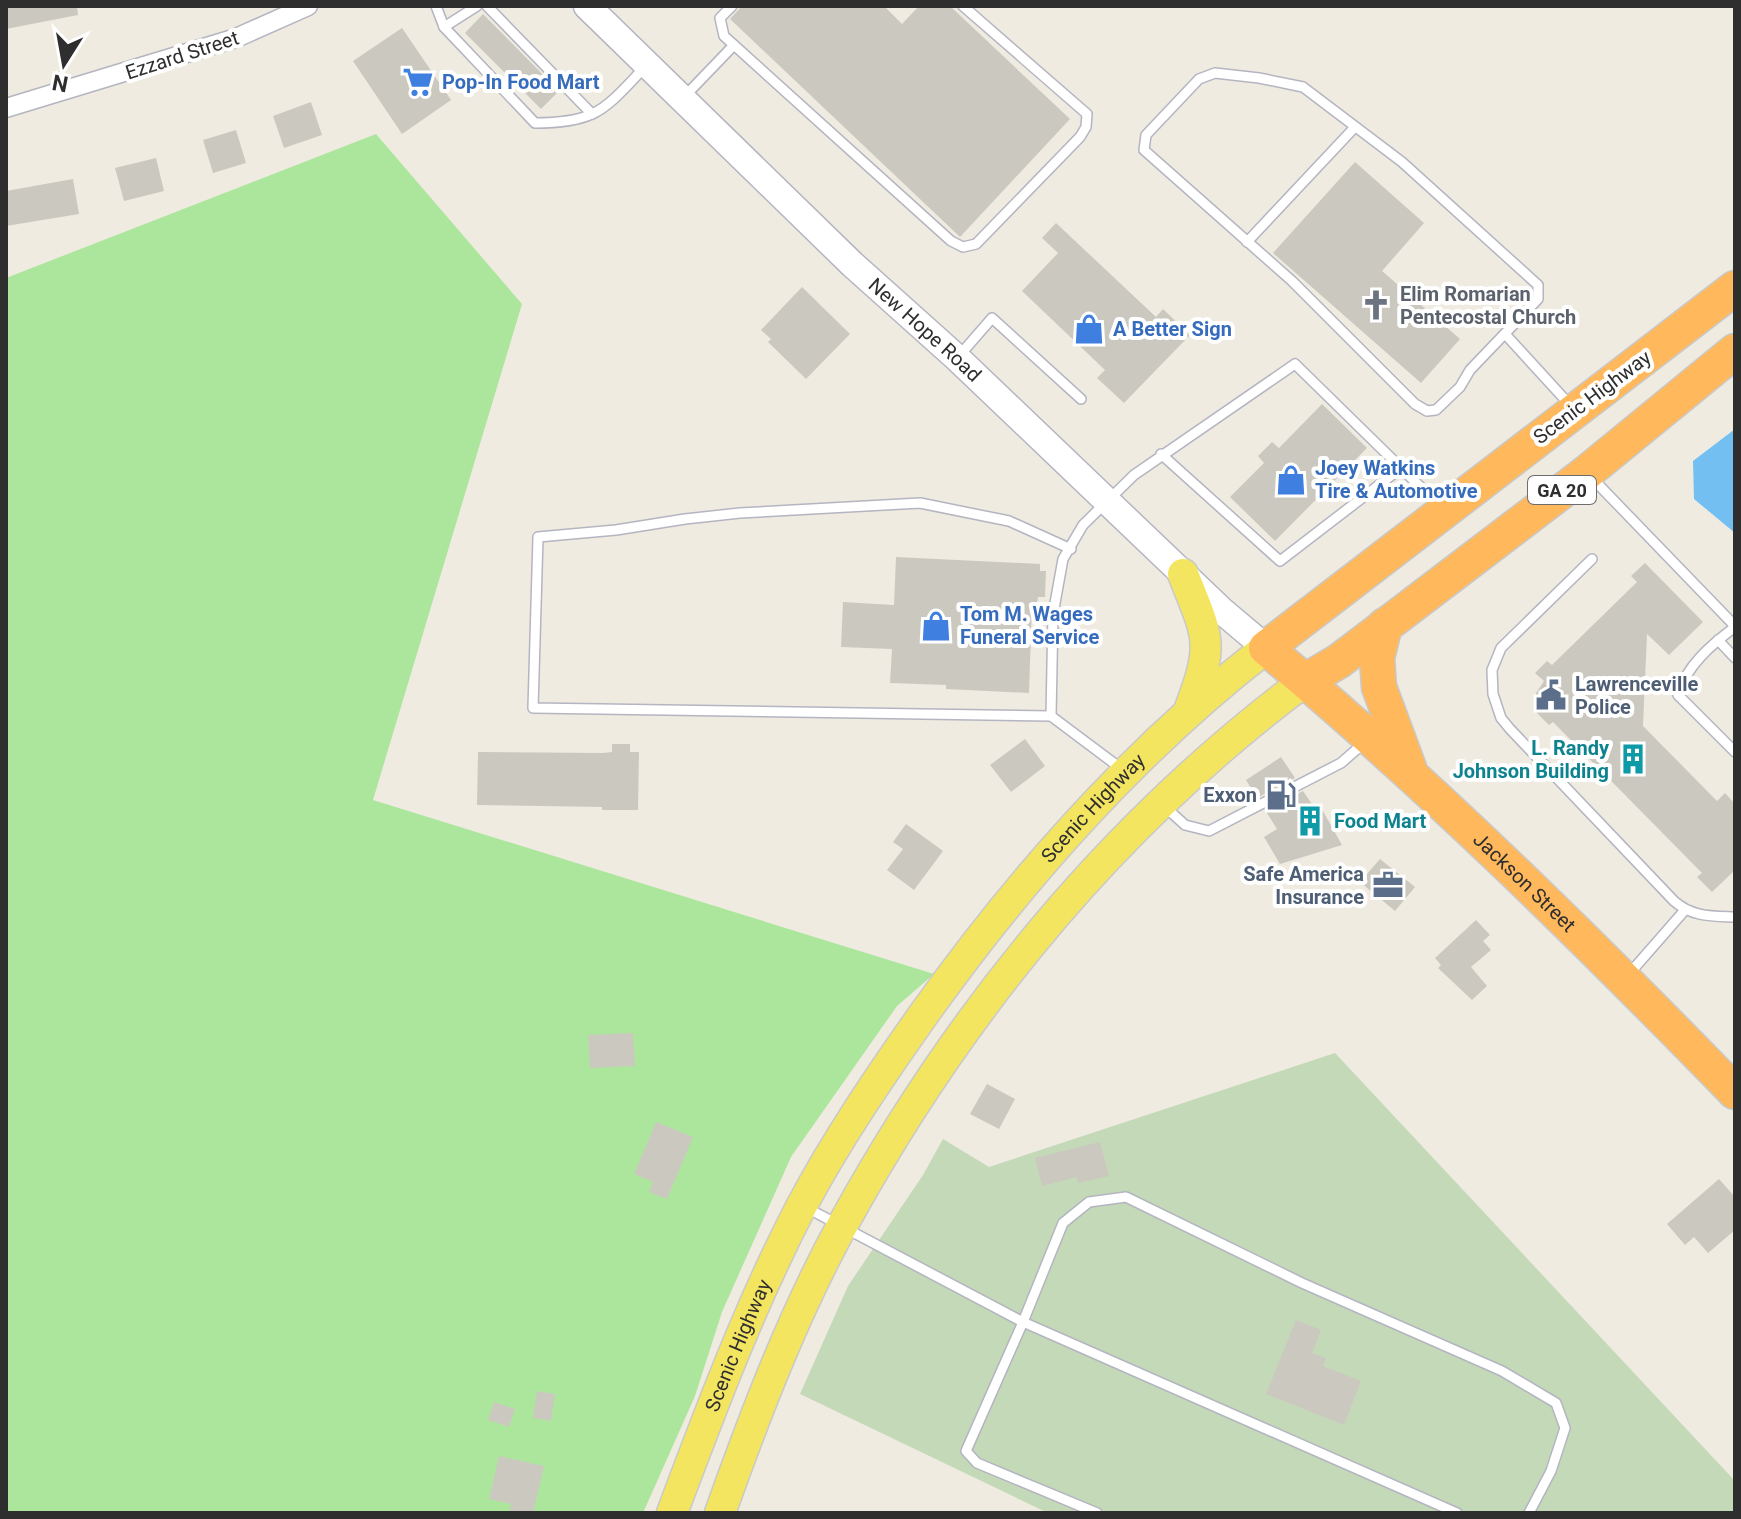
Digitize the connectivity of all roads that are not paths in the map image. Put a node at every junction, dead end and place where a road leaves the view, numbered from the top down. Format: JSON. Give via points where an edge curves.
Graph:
{"nodes":[{"id":1,"x":308,"y":6,"type":"edge"},
{"id":2,"x":436,"y":6,"type":"edge"},
{"id":3,"x":477,"y":6,"type":"edge"},
{"id":4,"x":487,"y":6,"type":"edge"},
{"id":5,"x":587,"y":6,"type":"edge"},
{"id":6,"x":732,"y":6,"type":"edge"},
{"id":7,"x":963,"y":6,"type":"edge"},
{"id":8,"x":444,"y":27,"type":"junction"},
{"id":9,"x":734,"y":45,"type":"junction"},
{"id":10,"x":647,"y":65,"type":"junction"},
{"id":11,"x":683,"y":99,"type":"junction"},
{"id":12,"x":6,"y":108,"type":"edge"},
{"id":13,"x":592,"y":114,"type":"junction"},
{"id":14,"x":1355,"y":127,"type":"junction"},
{"id":15,"x":1247,"y":242,"type":"junction"},
{"id":16,"x":1735,"y":288,"type":"edge"},
{"id":17,"x":1505,"y":334,"type":"junction"},
{"id":18,"x":1735,"y":351,"type":"edge"},
{"id":19,"x":957,"y":358,"type":"junction"},
{"id":20,"x":1081,"y":399,"type":"dead end"},
{"id":21,"x":1574,"y":412,"type":"junction"},
{"id":22,"x":1161,"y":454,"type":"junction"},
{"id":23,"x":1401,"y":468,"type":"junction"},
{"id":24,"x":1586,"y":473,"type":"junction"},
{"id":25,"x":1107,"y":502,"type":"junction"},
{"id":26,"x":1444,"y":510,"type":"junction"},
{"id":27,"x":1071,"y":549,"type":"junction"},
{"id":28,"x":1592,"y":559,"type":"dead end"},
{"id":29,"x":1183,"y":574,"type":"junction"},
{"id":30,"x":1385,"y":625,"type":"junction"},
{"id":31,"x":1735,"y":626,"type":"edge"},
{"id":32,"x":1718,"y":640,"type":"junction"},
{"id":33,"x":1266,"y":648,"type":"junction"},
{"id":34,"x":1735,"y":658,"type":"edge"},
{"id":35,"x":1305,"y":681,"type":"junction"},
{"id":36,"x":1188,"y":715,"type":"junction"},
{"id":37,"x":1051,"y":716,"type":"junction"},
{"id":38,"x":1370,"y":737,"type":"junction"},
{"id":39,"x":1735,"y":752,"type":"edge"},
{"id":40,"x":1126,"y":771,"type":"junction"},
{"id":41,"x":1410,"y":772,"type":"junction"},
{"id":42,"x":1161,"y":803,"type":"junction"},
{"id":43,"x":1685,"y":910,"type":"junction"},
{"id":44,"x":1735,"y":917,"type":"edge"},
{"id":45,"x":1625,"y":979,"type":"junction"},
{"id":46,"x":1735,"y":1092,"type":"edge"},
{"id":47,"x":802,"y":1206,"type":"junction"},
{"id":48,"x":842,"y":1226,"type":"junction"},
{"id":49,"x":1023,"y":1322,"type":"junction"},
{"id":50,"x":672,"y":1513,"type":"edge"},
{"id":51,"x":720,"y":1513,"type":"edge"},
{"id":52,"x":1097,"y":1513,"type":"edge"},
{"id":53,"x":1457,"y":1513,"type":"edge"},
{"id":54,"x":1529,"y":1513,"type":"edge"}],
"edges":[{"from":1,"to":12,"type":"street","name":"Ezzard Street","via":[[236,38]]},
{"from":2,"to":8,"type":"lane"},
{"from":3,"to":8,"type":"lane"},
{"from":4,"to":13,"type":"lane"},
{"from":5,"to":10,"type":"street","name":"New Hope Road"},
{"from":6,"to":9,"type":"lane","via":[[720,18],[724,36]]},
{"from":7,"to":9,"type":"lane","via":[[1087,114],[1080,137],[976,244],[963,247]]},
{"from":8,"to":13,"type":"lane","via":[[535,123]]},
{"from":9,"to":11,"type":"lane"},
{"from":10,"to":11,"type":"street","name":"New Hope Road"},
{"from":10,"to":13,"type":"lane"},
{"from":11,"to":19,"type":"street","name":"New Hope Road"},
{"from":14,"to":15,"type":"lane"},
{"from":14,"to":15,"type":"lane","via":[[1303,87],[1215,73],[1188,90],[1146,135],[1144,150]]},
{"from":14,"to":17,"type":"lane","via":[[1402,162],[1538,285],[1538,299]]},
{"from":15,"to":17,"type":"lane","via":[[1427,411],[1436,410],[1460,387]]},
{"from":16,"to":21,"type":"highway","name":"Scenic Highway","number":"GA 20"},
{"from":17,"to":21,"type":"lane"},
{"from":18,"to":24,"type":"highway","name":"Scenic Highway","number":"GA 20"},
{"from":19,"to":20,"type":"lane","via":[[992,318]]},
{"from":19,"to":25,"type":"street","name":"New Hope Road"},
{"from":21,"to":26,"type":"highway","name":"Scenic Highway","number":"GA 20"},
{"from":22,"to":23,"type":"lane","via":[[1295,364]]},
{"from":22,"to":23,"type":"lane","via":[[1280,561]]},
{"from":22,"to":25,"type":"lane"},
{"from":23,"to":26,"type":"lane"},
{"from":24,"to":30,"type":"highway","name":"Scenic Highway","number":"GA 20"},
{"from":24,"to":31,"type":"lane"},
{"from":25,"to":27,"type":"lane","via":[[1083,525]]},
{"from":25,"to":29,"type":"street","name":"New Hope Road"},
{"from":26,"to":33,"type":"highway","name":"Scenic Highway","number":"GA 20"},
{"from":27,"to":37,"type":"lane","via":[[1063,559],[1053,614]]},
{"from":27,"to":37,"type":"lane","via":[[1009,521],[920,503],[726,515],[538,537],[533,708]]},
{"from":28,"to":43,"type":"lane","via":[[1501,648],[1492,670],[1493,694],[1510,729]]},
{"from":29,"to":33,"type":"street","name":"New Hope Road"},
{"from":29,"to":36,"type":"main road","via":[[1208,643]]},
{"from":30,"to":35,"type":"highway","name":"Scenic Highway"},
{"from":30,"to":41,"type":"highway","via":[[1377,658],[1379,687]]},
{"from":31,"to":32,"type":"lane"},
{"from":32,"to":34,"type":"lane"},
{"from":32,"to":39,"type":"lane","via":[[1683,678],[1678,695]]},
{"from":33,"to":35,"type":"highway","name":"Jackson Street"},
{"from":33,"to":36,"type":"main road","name":"Scenic Highway"},
{"from":35,"to":38,"type":"highway","name":"Jackson Street"},
{"from":35,"to":42,"type":"main road","name":"Scenic Highway"},
{"from":36,"to":40,"type":"main road","name":"Scenic Highway"},
{"from":37,"to":40,"type":"lane"},
{"from":38,"to":41,"type":"highway","name":"Jackson Street"},
{"from":38,"to":42,"type":"lane","via":[[1341,763],[1209,831],[1185,825]]},
{"from":40,"to":47,"type":"main road","name":"Scenic Highway","via":[[1009,900],[958,968],[881,1074]]},
{"from":41,"to":45,"type":"highway","name":"Jackson Street"},
{"from":42,"to":48,"type":"main road","name":"Scenic Highway","via":[[1053,915],[959,1036]]},
{"from":43,"to":44,"type":"lane"},
{"from":43,"to":45,"type":"lane"},
{"from":45,"to":46,"type":"highway","name":"Jackson Street"},
{"from":47,"to":48,"type":"lane"},
{"from":47,"to":50,"type":"main road","name":"Scenic Highway","via":[[726,1368]]},
{"from":48,"to":49,"type":"lane"},
{"from":48,"to":51,"type":"main road","name":"Scenic Highway","via":[[794,1327]]},
{"from":49,"to":52,"type":"lane","via":[[966,1451],[977,1463]]},
{"from":49,"to":53,"type":"lane"},
{"from":49,"to":54,"type":"lane","via":[[1063,1223],[1089,1202],[1126,1197],[1302,1283],[1502,1371],[1556,1403],[1565,1428]]}]}
